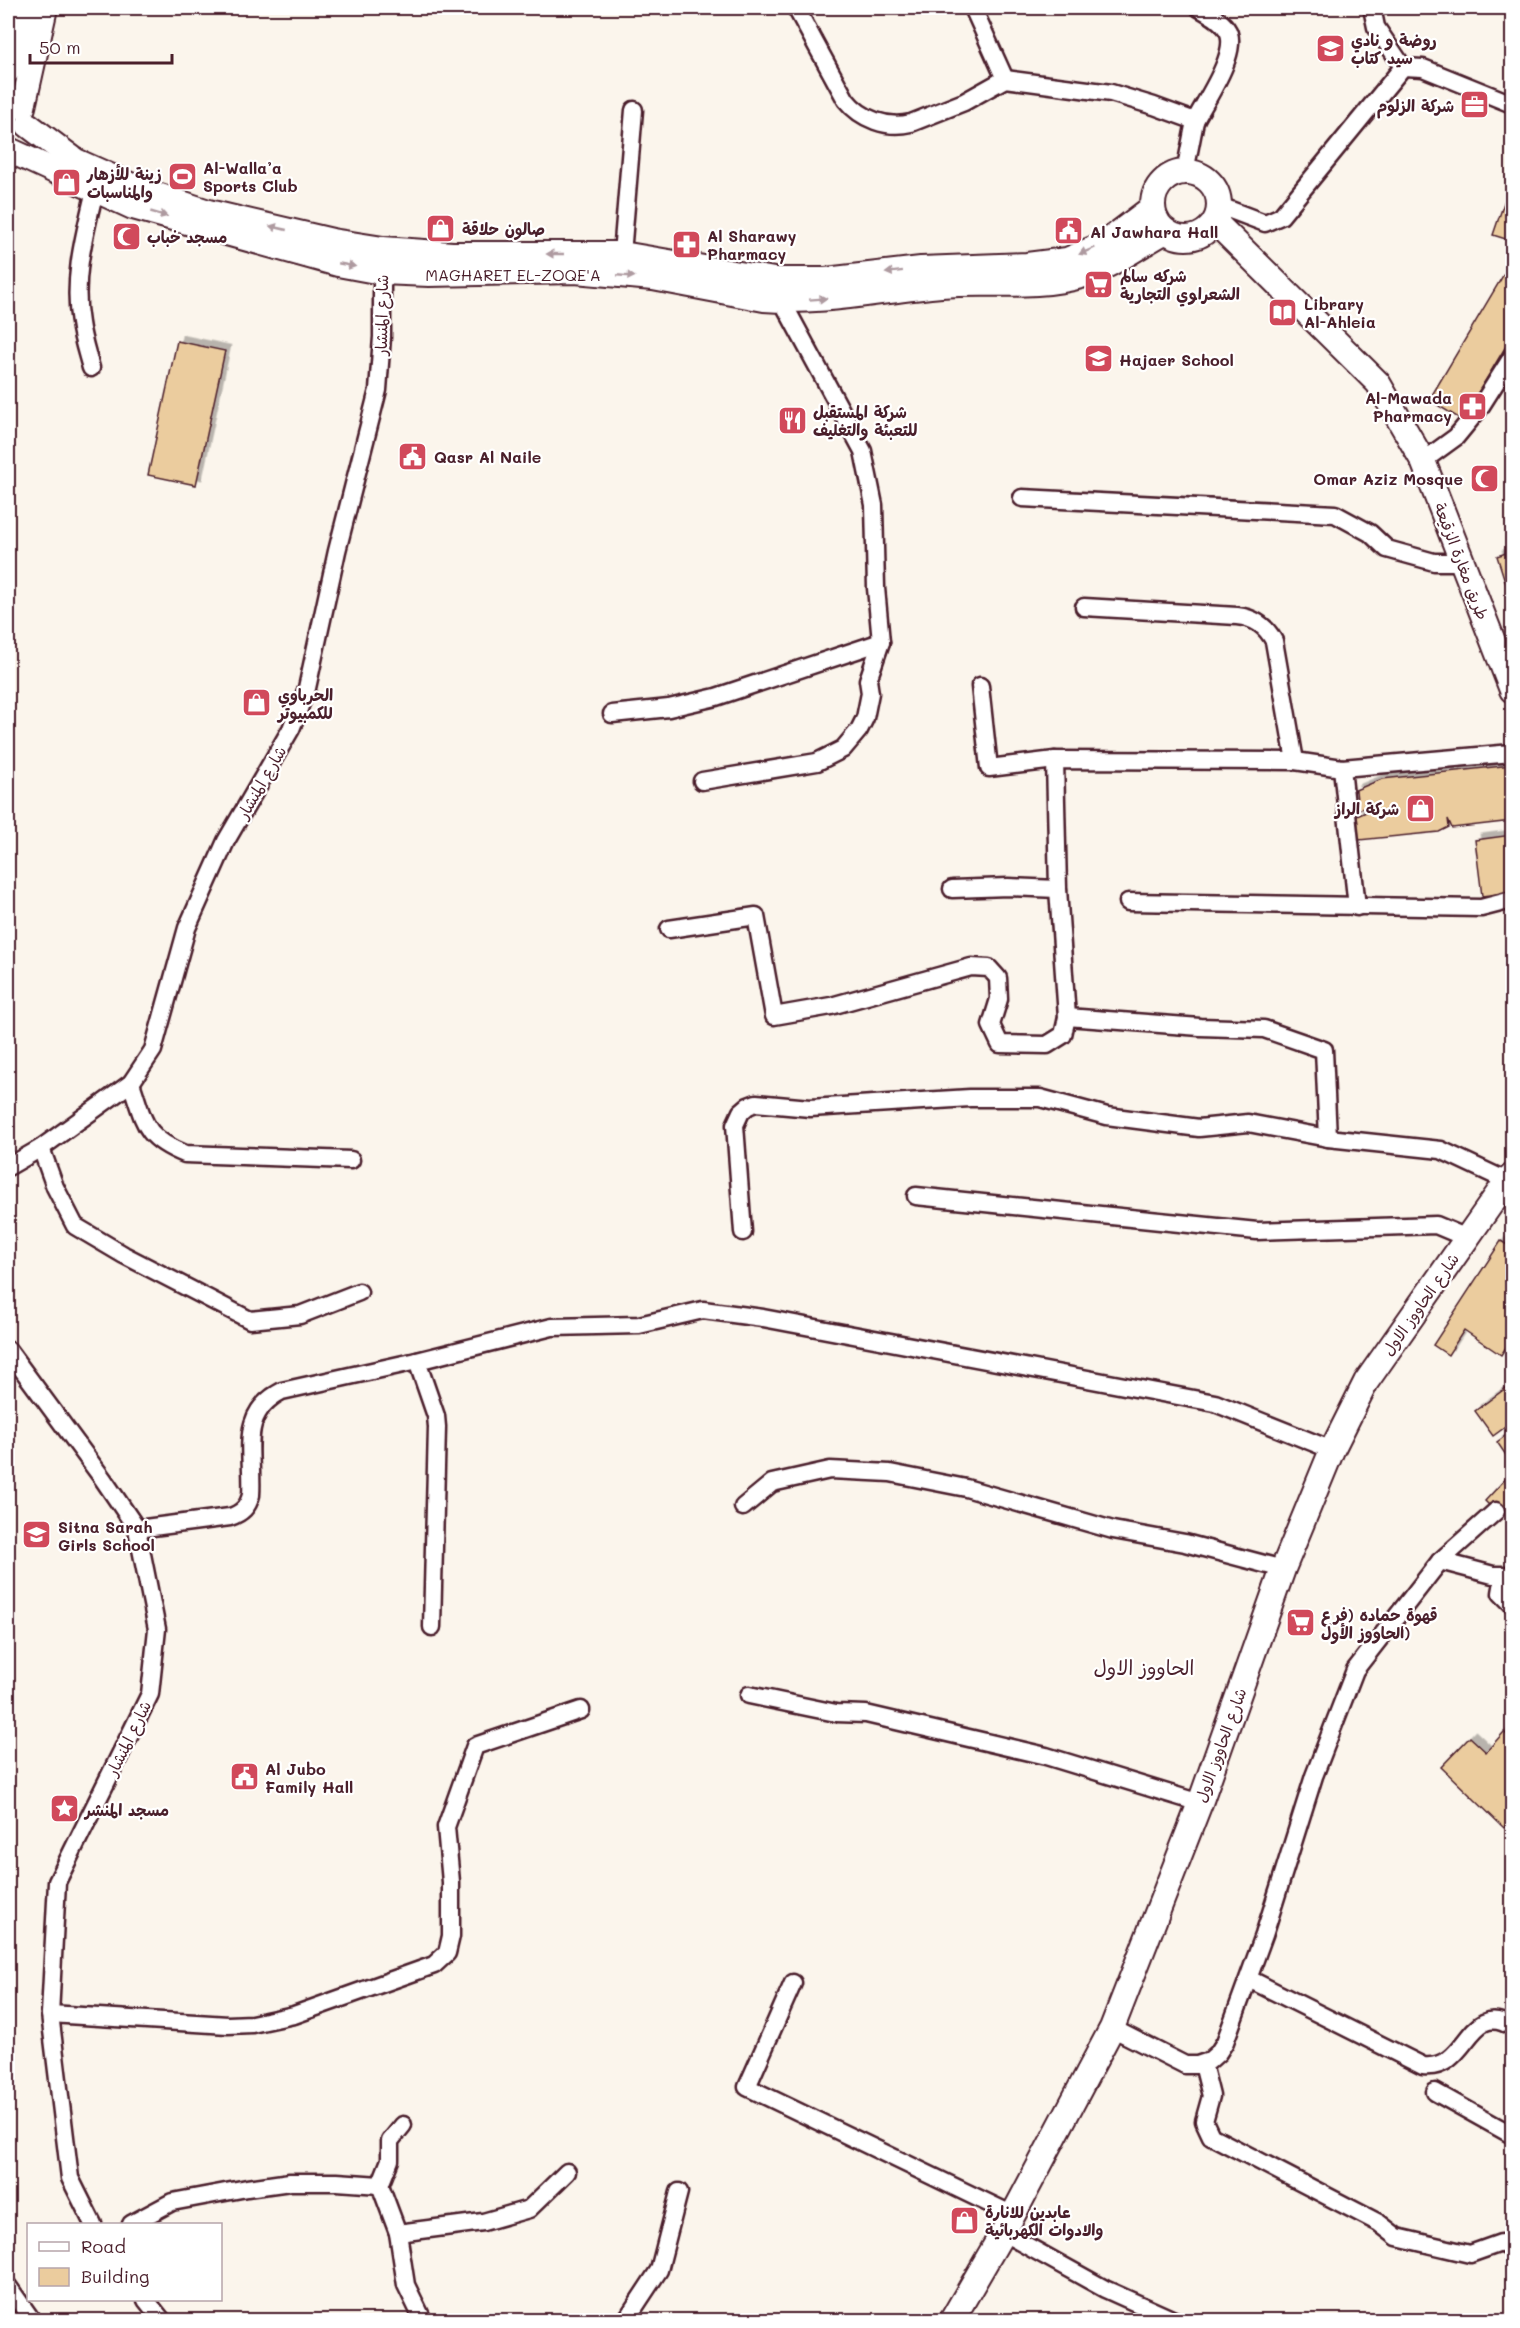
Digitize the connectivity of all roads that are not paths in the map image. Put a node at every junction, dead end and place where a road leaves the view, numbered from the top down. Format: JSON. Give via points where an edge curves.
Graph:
{"nodes":[{"id":1,"x":25,"y":8,"type":"edge"},
{"id":2,"x":45,"y":8,"type":"edge"},
{"id":3,"x":796,"y":8,"type":"edge"},
{"id":4,"x":973,"y":8,"type":"edge"},
{"id":5,"x":1199,"y":8,"type":"edge"},
{"id":6,"x":1372,"y":8,"type":"edge"},
{"id":7,"x":1403,"y":67,"type":"junction"},
{"id":8,"x":8,"y":70,"type":"edge"},
{"id":9,"x":1005,"y":79,"type":"junction"},
{"id":10,"x":1512,"y":104,"type":"edge"},
{"id":11,"x":19,"y":109,"type":"edge"},
{"id":12,"x":634,"y":110,"type":"dead end"},
{"id":13,"x":1195,"y":121,"type":"junction"},
{"id":14,"x":8,"y":150,"type":"edge"},
{"id":15,"x":1185,"y":172,"type":"junction"},
{"id":16,"x":95,"y":190,"type":"junction"},
{"id":17,"x":1153,"y":207,"type":"junction"},
{"id":18,"x":1217,"y":214,"type":"junction"},
{"id":19,"x":1166,"y":231,"type":"junction"},
{"id":20,"x":622,"y":255,"type":"junction"},
{"id":21,"x":382,"y":261,"type":"junction"},
{"id":22,"x":782,"y":301,"type":"junction"},
{"id":23,"x":1512,"y":357,"type":"edge"},
{"id":24,"x":91,"y":368,"type":"dead end"},
{"id":25,"x":1423,"y":462,"type":"junction"},
{"id":26,"x":1022,"y":498,"type":"dead end"},
{"id":27,"x":1462,"y":561,"type":"junction"},
{"id":28,"x":1084,"y":607,"type":"dead end"},
{"id":29,"x":881,"y":642,"type":"junction"},
{"id":30,"x":980,"y":686,"type":"dead end"},
{"id":31,"x":1512,"y":690,"type":"edge"},
{"id":32,"x":612,"y":714,"type":"dead end"},
{"id":33,"x":1512,"y":753,"type":"edge"},
{"id":34,"x":1055,"y":760,"type":"junction"},
{"id":35,"x":1295,"y":761,"type":"junction"},
{"id":36,"x":1342,"y":768,"type":"junction"},
{"id":37,"x":702,"y":781,"type":"dead end"},
{"id":38,"x":951,"y":889,"type":"dead end"},
{"id":39,"x":1058,"y":889,"type":"junction"},
{"id":40,"x":1512,"y":900,"type":"edge"},
{"id":41,"x":1128,"y":902,"type":"dead end"},
{"id":42,"x":1357,"y":907,"type":"junction"},
{"id":43,"x":669,"y":929,"type":"dead end"},
{"id":44,"x":1067,"y":1017,"type":"junction"},
{"id":45,"x":131,"y":1083,"type":"junction"},
{"id":46,"x":1328,"y":1138,"type":"junction"},
{"id":47,"x":40,"y":1148,"type":"junction"},
{"id":48,"x":351,"y":1160,"type":"dead end"},
{"id":49,"x":8,"y":1167,"type":"edge"},
{"id":50,"x":1510,"y":1179,"type":"edge"},
{"id":51,"x":916,"y":1196,"type":"dead end"},
{"id":52,"x":743,"y":1233,"type":"dead end"},
{"id":53,"x":1467,"y":1238,"type":"junction"},
{"id":54,"x":359,"y":1292,"type":"dead end"},
{"id":55,"x":8,"y":1350,"type":"edge"},
{"id":56,"x":417,"y":1361,"type":"junction"},
{"id":57,"x":1332,"y":1450,"type":"junction"},
{"id":58,"x":743,"y":1507,"type":"dead end"},
{"id":59,"x":1496,"y":1512,"type":"dead end"},
{"id":60,"x":137,"y":1529,"type":"junction"},
{"id":61,"x":1440,"y":1561,"type":"junction"},
{"id":62,"x":1283,"y":1569,"type":"junction"},
{"id":63,"x":1508,"y":1576,"type":"edge"},
{"id":64,"x":1512,"y":1604,"type":"edge"},
{"id":65,"x":432,"y":1627,"type":"dead end"},
{"id":66,"x":749,"y":1695,"type":"dead end"},
{"id":67,"x":581,"y":1710,"type":"dead end"},
{"id":68,"x":1200,"y":1803,"type":"junction"},
{"id":69,"x":1249,"y":1979,"type":"junction"},
{"id":70,"x":793,"y":1983,"type":"dead end"},
{"id":71,"x":50,"y":2014,"type":"junction"},
{"id":72,"x":1512,"y":2027,"type":"edge"},
{"id":73,"x":1112,"y":2028,"type":"junction"},
{"id":74,"x":1203,"y":2064,"type":"junction"},
{"id":75,"x":1435,"y":2092,"type":"dead end"},
{"id":76,"x":403,"y":2125,"type":"dead end"},
{"id":77,"x":1512,"y":2135,"type":"edge"},
{"id":78,"x":567,"y":2172,"type":"dead end"},
{"id":79,"x":380,"y":2185,"type":"junction"},
{"id":80,"x":679,"y":2192,"type":"dead end"},
{"id":81,"x":92,"y":2223,"type":"edge"},
{"id":82,"x":133,"y":2223,"type":"edge"},
{"id":83,"x":1008,"y":2224,"type":"junction"},
{"id":84,"x":398,"y":2233,"type":"junction"},
{"id":85,"x":1512,"y":2249,"type":"edge"},
{"id":86,"x":8,"y":2286,"type":"edge"},
{"id":87,"x":147,"y":2301,"type":"edge"},
{"id":88,"x":32,"y":2320,"type":"edge"},
{"id":89,"x":162,"y":2320,"type":"edge"},
{"id":90,"x":423,"y":2320,"type":"edge"},
{"id":91,"x":626,"y":2320,"type":"edge"},
{"id":92,"x":952,"y":2320,"type":"edge"},
{"id":93,"x":1174,"y":2320,"type":"edge"}],
"edges":[{"from":1,"to":8,"type":"street"},
{"from":2,"to":11,"type":"street"},
{"from":3,"to":9,"type":"street","via":[[846,100],[872,120],[910,123],[964,102]]},
{"from":4,"to":9,"type":"street"},
{"from":5,"to":13,"type":"street","via":[[1224,26],[1231,44]]},
{"from":6,"to":7,"type":"street","via":[[1376,27]]},
{"from":7,"to":10,"type":"street","via":[[1423,68]]},
{"from":7,"to":18,"type":"street","via":[[1281,216],[1265,223]]},
{"from":9,"to":13,"type":"street","via":[[1111,93]]},
{"from":11,"to":14,"type":"street","via":[[22,140]]},
{"from":21,"to":11,"type":"street","name":"MAGHARET EL-ZOQE'A","one_way":true,"via":[[332,241],[208,212],[139,189],[76,161]]},
{"from":12,"to":20,"type":"street"},
{"from":13,"to":15,"type":"street"},
{"from":14,"to":16,"type":"street","name":"MAGHARET EL-ZOQE'A"},
{"from":15,"to":17,"type":"street","via":[[1175,174],[1158,187]]},
{"from":15,"to":18,"type":"street","via":[[1213,185],[1218,194]]},
{"from":16,"to":21,"type":"street","name":"MAGHARET EL-ZOQE'A","one_way":true,"via":[[133,207],[338,264]]},
{"from":16,"to":24,"type":"street","via":[[80,253],[78,292],[79,322]]},
{"from":17,"to":19,"type":"street","via":[[1155,217]]},
{"from":17,"to":20,"type":"street","name":"MAGHARET EL-ZOQE'A","one_way":true,"via":[[1104,244],[1067,260],[1027,265],[921,269],[826,280],[774,280]]},
{"from":18,"to":19,"type":"street","via":[[1203,234],[1192,238]]},
{"from":18,"to":25,"type":"street","name":"طريق مغارة الزقيعة","via":[[1378,382]]},
{"from":22,"to":19,"type":"street","name":"MAGHARET EL-ZOQE'A","one_way":true,"via":[[942,285],[1060,281],[1105,266]]},
{"from":20,"to":21,"type":"street","name":"MAGHARET EL-ZOQE'A","one_way":true,"via":[[452,254]]},
{"from":21,"to":22,"type":"street","name":"MAGHARET EL-ZOQE'A","one_way":true,"via":[[429,274],[574,271],[653,278]]},
{"from":21,"to":45,"type":"street","name":"شارع المنشار","via":[[378,390],[307,688],[291,729],[226,841],[187,928],[153,1050]]},
{"from":22,"to":29,"type":"street","via":[[863,451],[874,505]]},
{"from":23,"to":25,"type":"street","via":[[1456,437]]},
{"from":25,"to":27,"type":"street","name":"طريق مغارة الزقيعة"},
{"from":26,"to":27,"type":"street","via":[[1335,514],[1370,533],[1387,549],[1434,562]]},
{"from":27,"to":31,"type":"street","name":"طريق مغارة الزقيعة"},
{"from":28,"to":35,"type":"street","via":[[1237,616],[1257,621],[1274,641]]},
{"from":29,"to":32,"type":"street","via":[[716,697],[669,708]]},
{"from":29,"to":37,"type":"street","via":[[868,680],[870,693],[865,718],[843,749],[817,762]]},
{"from":30,"to":34,"type":"street","via":[[989,768]]},
{"from":33,"to":36,"type":"street"},
{"from":34,"to":35,"type":"street"},
{"from":34,"to":39,"type":"street"},
{"from":35,"to":36,"type":"street"},
{"from":36,"to":42,"type":"street"},
{"from":38,"to":39,"type":"street"},
{"from":39,"to":44,"type":"street"},
{"from":40,"to":42,"type":"street","via":[[1481,908]]},
{"from":41,"to":42,"type":"street"},
{"from":43,"to":44,"type":"street","via":[[756,916],[774,1016],[831,1006],[971,967],[989,968],[998,978],[999,999],[991,1024],[1000,1044],[1047,1045],[1063,1035]]},
{"from":44,"to":46,"type":"street","via":[[1264,1029],[1324,1050]]},
{"from":45,"to":47,"type":"street","name":"شارع المنشار"},
{"from":45,"to":48,"type":"street","via":[[147,1130],[164,1145],[185,1154]]},
{"from":46,"to":50,"type":"street","via":[[1441,1150]]},
{"from":46,"to":52,"type":"street","via":[[1248,1123],[1199,1128],[1107,1116],[1040,1098],[970,1098],[810,1108],[756,1103],[741,1112],[735,1129]]},
{"from":47,"to":49,"type":"street","name":"شارع المنشار"},
{"from":47,"to":54,"type":"street","via":[[75,1227],[250,1320],[300,1315]]},
{"from":50,"to":53,"type":"street","name":"شارع الحاووز الاول"},
{"from":51,"to":53,"type":"street","via":[[1257,1231],[1436,1225]]},
{"from":53,"to":57,"type":"street","name":"شارع الحاووز الاول","via":[[1366,1382]]},
{"from":55,"to":60,"type":"street","name":"شارع المنشار"},
{"from":56,"to":57,"type":"street","via":[[552,1328],[639,1325],[690,1311],[716,1310],[1215,1403]]},
{"from":56,"to":60,"type":"street","via":[[286,1389],[272,1396],[253,1422],[252,1495],[242,1510],[230,1516]]},
{"from":56,"to":65,"type":"street","via":[[437,1427]]},
{"from":57,"to":62,"type":"street","name":"شارع الحاووز الاول"},
{"from":58,"to":62,"type":"street","via":[[772,1484],[830,1470],[890,1473],[966,1488],[1113,1530],[1185,1543]]},
{"from":59,"to":61,"type":"street"},
{"from":60,"to":71,"type":"street","name":"شارع المنشار","via":[[157,1629],[150,1694],[57,1882]]},
{"from":61,"to":63,"type":"street"},
{"from":61,"to":69,"type":"street","via":[[1355,1670],[1314,1776]]},
{"from":62,"to":68,"type":"street","name":"شارع الحاووز الاول"},
{"from":63,"to":64,"type":"street","via":[[1502,1593]]},
{"from":66,"to":68,"type":"street","via":[[836,1713],[866,1714],[1034,1754]]},
{"from":67,"to":71,"type":"street","via":[[475,1746],[446,1827],[452,1936],[447,1953],[434,1965],[294,2015],[252,2024]]},
{"from":68,"to":73,"type":"street","name":"شارع الحاووز الاول"},
{"from":69,"to":72,"type":"street","via":[[1423,2066],[1447,2062],[1472,2031],[1485,2023],[1499,2021]]},
{"from":69,"to":74,"type":"street","via":[[1222,2048]]},
{"from":70,"to":83,"type":"street","via":[[747,2087]]},
{"from":71,"to":81,"type":"street","name":"شارع المنشار","via":[[70,2178]]},
{"from":73,"to":74,"type":"street","via":[[1179,2064]]},
{"from":73,"to":83,"type":"street","name":"شارع الحاووز الاول"},
{"from":74,"to":85,"type":"street","via":[[1211,2096],[1204,2121],[1211,2136],[1379,2223],[1397,2237],[1470,2254],[1501,2243]]},
{"from":75,"to":77,"type":"street"},
{"from":76,"to":79,"type":"street","via":[[390,2141],[390,2160]]},
{"from":78,"to":84,"type":"street","via":[[529,2209],[483,2222]]},
{"from":79,"to":82,"type":"street","via":[[290,2182],[248,2188],[172,2202]]},
{"from":79,"to":84,"type":"street"},
{"from":80,"to":91,"type":"street","via":[[659,2270]]},
{"from":83,"to":92,"type":"street","name":"شارع الحاووز الاول"},
{"from":83,"to":93,"type":"street","via":[[1105,2289]]},
{"from":84,"to":90,"type":"street","via":[[406,2285]]},
{"from":86,"to":88,"type":"street"},
{"from":87,"to":89,"type":"street"}]}
